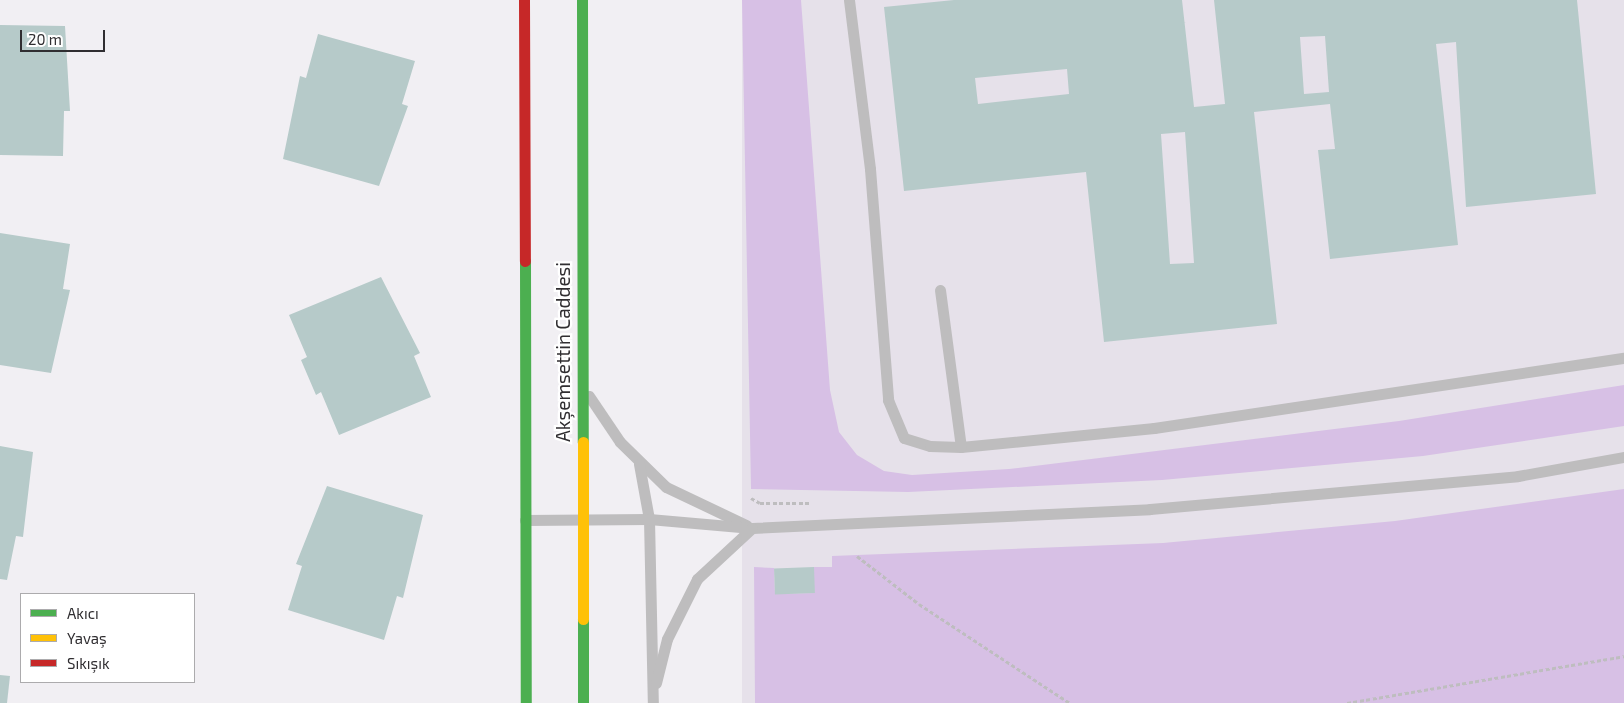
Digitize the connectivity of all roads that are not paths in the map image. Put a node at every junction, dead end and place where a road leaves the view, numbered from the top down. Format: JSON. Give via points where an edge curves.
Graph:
{"nodes":[{"id":1,"x":524,"y":0,"type":"edge"},
{"id":2,"x":582,"y":0,"type":"edge"},
{"id":3,"x":849,"y":0,"type":"edge"},
{"id":4,"x":940,"y":290,"type":"dead end"},
{"id":5,"x":1624,"y":358,"type":"edge"},
{"id":6,"x":580,"y":380,"type":"junction"},
{"id":7,"x":961,"y":447,"type":"junction"},
{"id":8,"x":1624,"y":457,"type":"edge"},
{"id":9,"x":639,"y":464,"type":"junction"},
{"id":10,"x":582,"y":519,"type":"junction"},
{"id":11,"x":649,"y":519,"type":"junction"},
{"id":12,"x":523,"y":520,"type":"junction"},
{"id":13,"x":752,"y":528,"type":"junction"},
{"id":14,"x":653,"y":702,"type":"edge"},
{"id":15,"x":526,"y":703,"type":"edge"},
{"id":16,"x":583,"y":703,"type":"edge"}],
"edges":[{"from":1,"to":12,"type":"main road"},
{"from":2,"to":6,"type":"main road","name":"Akşemsettin Caddesi"},
{"from":3,"to":7,"type":"lane","via":[[870,169],[890,406],[904,438],[930,446]]},
{"from":4,"to":7,"type":"lane"},
{"from":5,"to":7,"type":"lane","via":[[1154,428]]},
{"from":6,"to":9,"type":"lane"},
{"from":6,"to":10,"type":"main road","name":"Akşemsettin Caddesi"},
{"from":8,"to":13,"type":"lane","via":[[1518,476],[1305,497]]},
{"from":9,"to":11,"type":"lane"},
{"from":9,"to":13,"type":"lane","via":[[666,486]]},
{"from":10,"to":11,"type":"lane"},
{"from":10,"to":12,"type":"lane"},
{"from":10,"to":16,"type":"main road","name":"Akşemsettin Caddesi"},
{"from":11,"to":13,"type":"lane"},
{"from":11,"to":14,"type":"lane"},
{"from":12,"to":15,"type":"main road"},
{"from":13,"to":14,"type":"lane","via":[[697,579],[680,608],[666,639]]}]}
